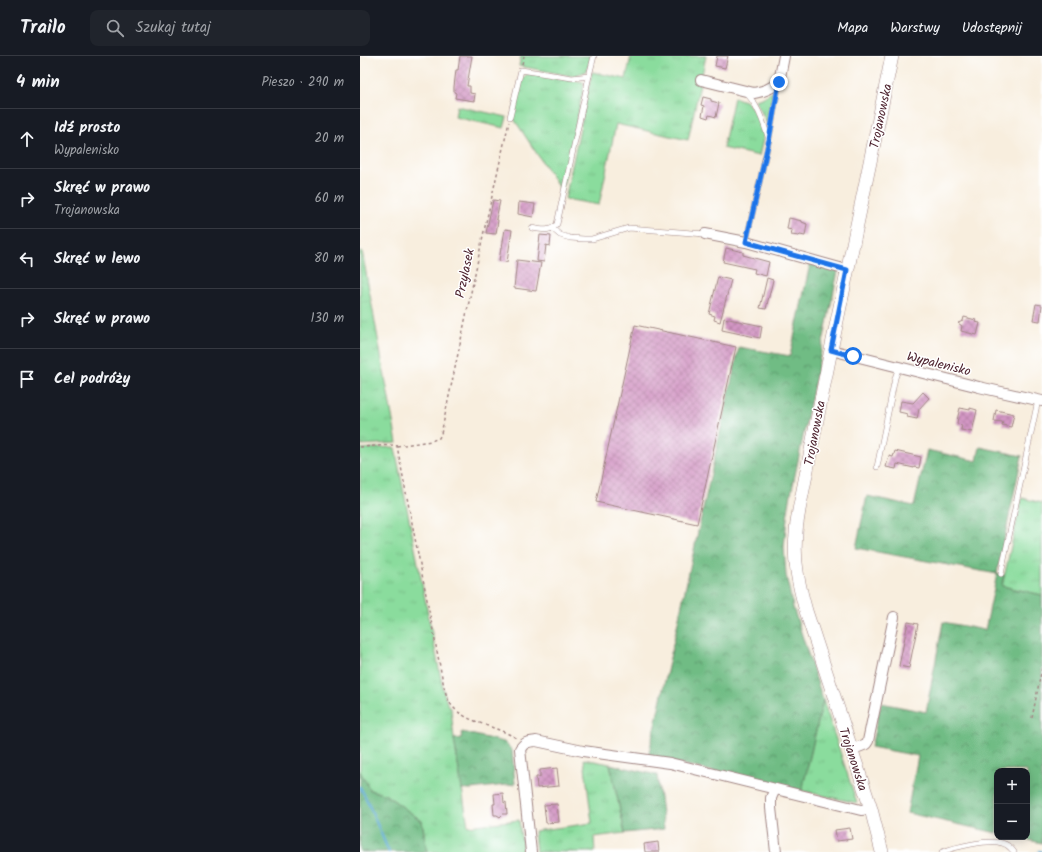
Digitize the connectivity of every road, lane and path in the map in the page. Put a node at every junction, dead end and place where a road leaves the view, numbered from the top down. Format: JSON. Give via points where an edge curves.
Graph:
{"nodes":[{"id":1,"x":594,"y":56,"type":"edge"},
{"id":2,"x":784,"y":56,"type":"edge"},
{"id":3,"x":892,"y":56,"type":"edge"},
{"id":4,"x":589,"y":76,"type":"junction"},
{"id":5,"x":701,"y":80,"type":"dead end"},
{"id":6,"x":779,"y":82,"type":"junction"},
{"id":7,"x":744,"y":90,"type":"junction"},
{"id":8,"x":510,"y":117,"type":"joint"},
{"id":9,"x":769,"y":140,"type":"junction"},
{"id":10,"x":532,"y":228,"type":"dead end"},
{"id":11,"x":553,"y":229,"type":"junction"},
{"id":12,"x":705,"y":234,"type":"joint"},
{"id":13,"x":746,"y":242,"type":"junction"},
{"id":14,"x":847,"y":270,"type":"junction"},
{"id":15,"x":831,"y":350,"type":"junction"},
{"id":16,"x":899,"y":367,"type":"junction"},
{"id":17,"x":1040,"y":400,"type":"edge"},
{"id":18,"x":397,"y":446,"type":"junction"},
{"id":19,"x":360,"y":447,"type":"edge"},
{"id":20,"x":877,"y":467,"type":"dead end"},
{"id":21,"x":1001,"y":574,"type":"dead end"},
{"id":22,"x":894,"y":617,"type":"dead end"},
{"id":23,"x":1042,"y":668,"type":"edge"},
{"id":24,"x":1032,"y":718,"type":"dead end"},
{"id":25,"x":524,"y":743,"type":"junction"},
{"id":26,"x":851,"y":750,"type":"junction"},
{"id":27,"x":775,"y":789,"type":"junction"},
{"id":28,"x":870,"y":807,"type":"junction"},
{"id":29,"x":531,"y":852,"type":"edge"},
{"id":30,"x":776,"y":852,"type":"edge"},
{"id":31,"x":882,"y":852,"type":"edge"},
{"id":32,"x":942,"y":852,"type":"edge"},
{"id":33,"x":1014,"y":852,"type":"edge"}],
"edges":[{"from":1,"to":4,"type":"lane"},
{"from":2,"to":6,"type":"street"},
{"from":3,"to":14,"type":"street","name":"Trojanowska"},
{"from":4,"to":8,"type":"lane","via":[[572,78],[521,70]]},
{"from":4,"to":11,"type":"lane","via":[[557,224]]},
{"from":5,"to":7,"type":"street"},
{"from":6,"to":7,"type":"street","via":[[762,92]]},
{"from":6,"to":9,"type":"lane"},
{"from":7,"to":9,"type":"lane","via":[[760,114]]},
{"from":8,"to":18,"type":"path","name":"Przylasek","via":[[441,434],[439,438],[431,441]]},
{"from":9,"to":13,"type":"lane"},
{"from":10,"to":11,"type":"lane"},
{"from":11,"to":12,"type":"lane","via":[[560,235],[584,239],[629,228]]},
{"from":12,"to":13,"type":"street"},
{"from":13,"to":14,"type":"street"},
{"from":14,"to":15,"type":"street","name":"Trojanowska"},
{"from":15,"to":16,"type":"street","name":"Wypalenisko"},
{"from":15,"to":26,"type":"street","name":"Trojanowska","via":[[799,510],[796,564],[806,611]]},
{"from":16,"to":17,"type":"street","name":"Wypalenisko"},
{"from":16,"to":20,"type":"lane"},
{"from":17,"to":21,"type":"lane"},
{"from":18,"to":19,"type":"path","name":"Przylasek"},
{"from":18,"to":25,"type":"path","via":[[444,687],[449,701],[461,715]]},
{"from":22,"to":26,"type":"street","via":[[868,741]]},
{"from":23,"to":24,"type":"path"},
{"from":25,"to":27,"type":"street","via":[[536,741],[583,751],[670,763]]},
{"from":25,"to":29,"type":"street","via":[[520,749]]},
{"from":26,"to":28,"type":"street","name":"Trojanowska"},
{"from":27,"to":28,"type":"street","via":[[861,810]]},
{"from":27,"to":30,"type":"street","via":[[771,798],[771,808]]},
{"from":28,"to":31,"type":"street","name":"Trojanowska"},
{"from":32,"to":33,"type":"lane","via":[[986,842],[1002,842]]}]}
